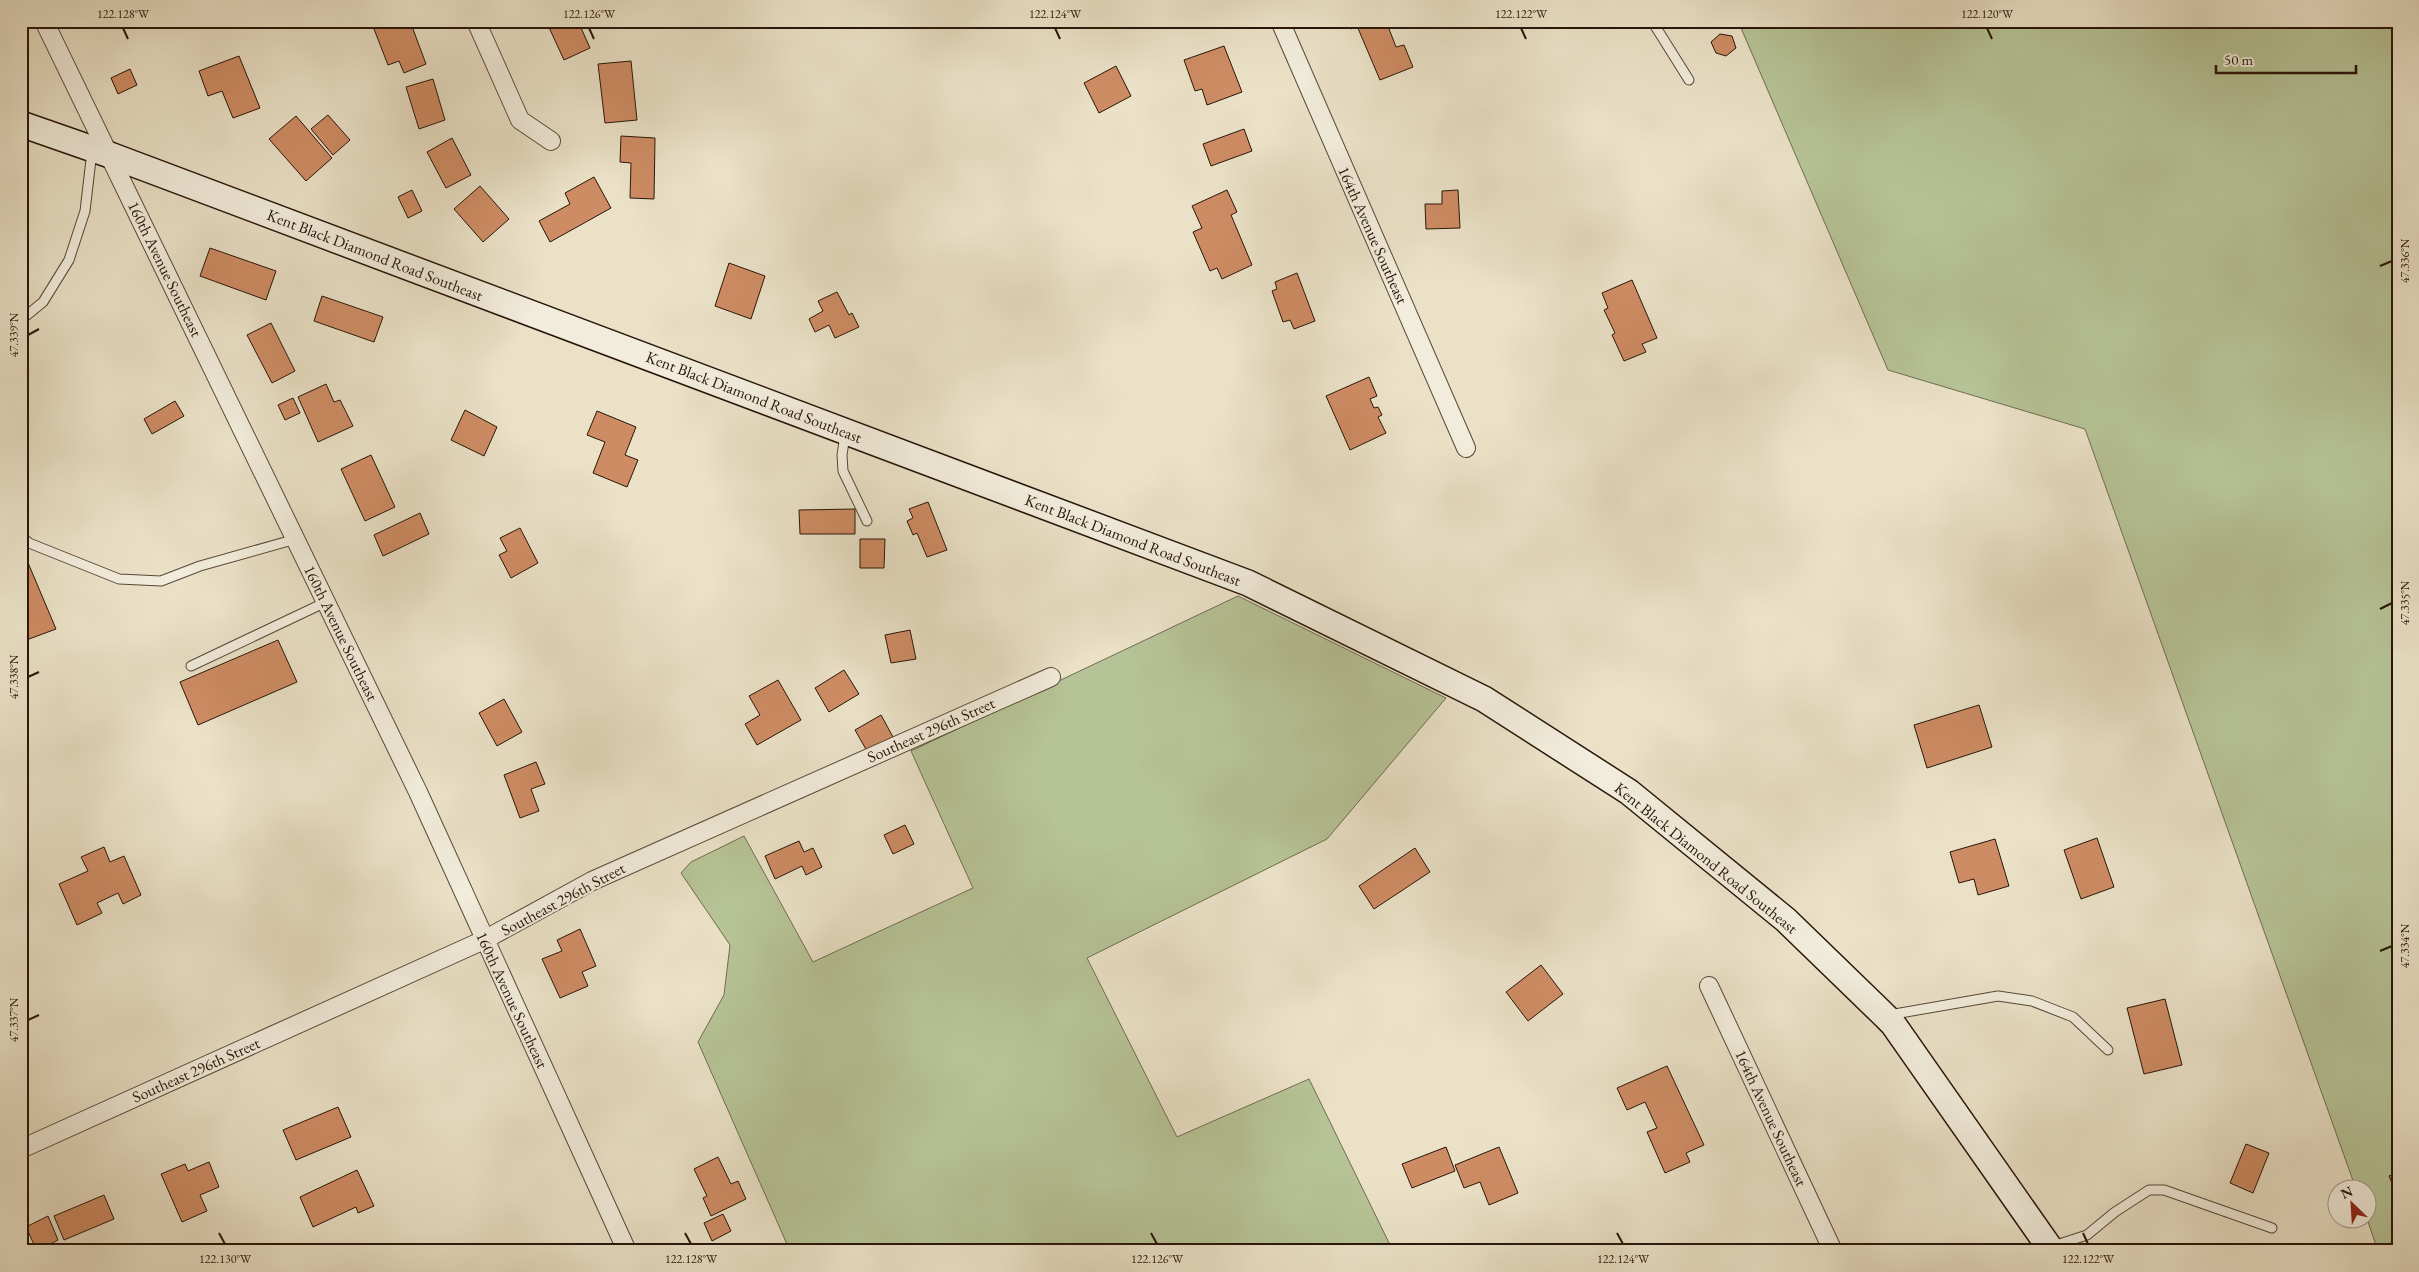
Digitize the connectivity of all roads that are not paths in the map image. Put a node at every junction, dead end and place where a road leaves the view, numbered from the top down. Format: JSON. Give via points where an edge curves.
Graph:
{"nodes":[{"id":1,"x":44,"y":21,"type":"edge"},
{"id":2,"x":476,"y":21,"type":"edge"},
{"id":3,"x":1280,"y":21,"type":"edge"},
{"id":4,"x":1652,"y":21,"type":"edge"},
{"id":5,"x":1689,"y":80,"type":"dead end"},
{"id":6,"x":21,"y":124,"type":"edge"},
{"id":7,"x":551,"y":141,"type":"dead end"},
{"id":8,"x":101,"y":152,"type":"junction"},
{"id":9,"x":21,"y":320,"type":"edge"},
{"id":10,"x":846,"y":432,"type":"junction"},
{"id":11,"x":1466,"y":448,"type":"dead end"},
{"id":12,"x":867,"y":521,"type":"dead end"},
{"id":13,"x":21,"y":536,"type":"edge"},
{"id":14,"x":296,"y":539,"type":"junction"},
{"id":15,"x":326,"y":602,"type":"junction"},
{"id":16,"x":191,"y":666,"type":"dead end"},
{"id":17,"x":1051,"y":676,"type":"dead end"},
{"id":18,"x":484,"y":940,"type":"junction"},
{"id":19,"x":1708,"y":986,"type":"dead end"},
{"id":20,"x":1884,"y":1015,"type":"junction"},
{"id":21,"x":2108,"y":1050,"type":"dead end"},
{"id":22,"x":21,"y":1149,"type":"edge"},
{"id":23,"x":2272,"y":1228,"type":"dead end"},
{"id":24,"x":2051,"y":1249,"type":"edge"},
{"id":25,"x":627,"y":1251,"type":"edge"},
{"id":26,"x":1833,"y":1251,"type":"edge"}],
"edges":[{"from":1,"to":8,"type":"street","name":"160th Avenue Southeast"},
{"from":2,"to":7,"type":"street","via":[[520,120]]},
{"from":3,"to":11,"type":"street","name":"164th Avenue Southeast"},
{"from":4,"to":5,"type":"lane"},
{"from":6,"to":8,"type":"street","name":"Kent Black Diamond Road Southeast"},
{"from":8,"to":9,"type":"lane","via":[[69,260],[43,302]]},
{"from":8,"to":10,"type":"street","name":"Kent Black Diamond Road Southeast"},
{"from":8,"to":14,"type":"street","name":"160th Avenue Southeast"},
{"from":10,"to":12,"type":"lane","via":[[843,470]]},
{"from":10,"to":20,"type":"street","name":"Kent Black Diamond Road Southeast","via":[[1248,583],[1484,699],[1628,792],[1786,920]]},
{"from":13,"to":14,"type":"lane","via":[[30,543],[119,579],[161,581],[200,566]]},
{"from":14,"to":15,"type":"street","name":"160th Avenue Southeast"},
{"from":15,"to":16,"type":"lane"},
{"from":15,"to":18,"type":"street","name":"160th Avenue Southeast","via":[[418,792]]},
{"from":17,"to":18,"type":"street","name":"Southeast 296th Street","via":[[592,881]]},
{"from":18,"to":22,"type":"street","name":"Southeast 296th Street"},
{"from":18,"to":25,"type":"street","name":"160th Avenue Southeast"},
{"from":19,"to":26,"type":"street","name":"164th Avenue Southeast"},
{"from":20,"to":21,"type":"lane","via":[[1998,996],[2032,1000],[2073,1017]]},
{"from":20,"to":24,"type":"street","name":"Kent Black Diamond Road Southeast"},
{"from":23,"to":24,"type":"lane","via":[[2164,1190],[2149,1190],[2114,1212],[2087,1235]]}]}
